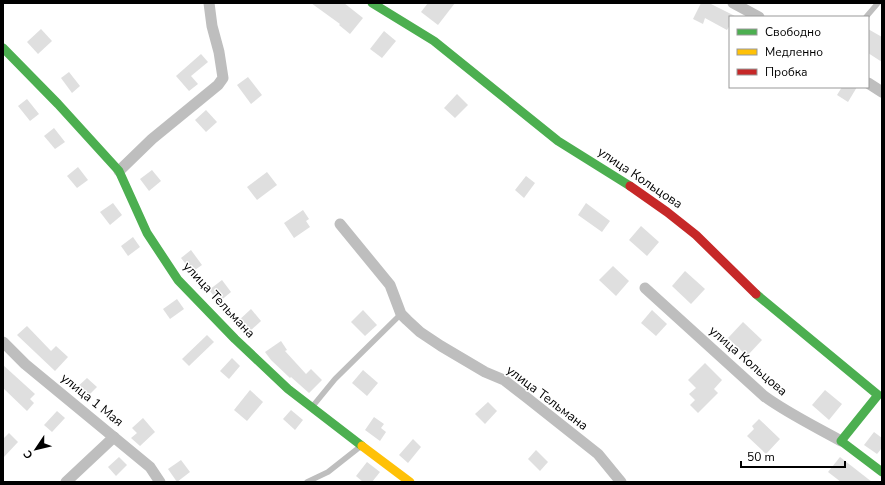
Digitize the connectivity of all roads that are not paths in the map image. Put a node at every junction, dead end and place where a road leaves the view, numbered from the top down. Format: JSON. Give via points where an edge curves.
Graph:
{"nodes":[{"id":1,"x":209,"y":3,"type":"edge"},
{"id":2,"x":372,"y":3,"type":"edge"},
{"id":3,"x":733,"y":3,"type":"edge"},
{"id":4,"x":878,"y":3,"type":"edge"},
{"id":5,"x":757,"y":16,"type":"edge"},
{"id":6,"x":867,"y":16,"type":"edge"},
{"id":7,"x":3,"y":48,"type":"edge"},
{"id":8,"x":869,"y":84,"type":"edge"},
{"id":9,"x":882,"y":92,"type":"edge"},
{"id":10,"x":119,"y":171,"type":"junction"},
{"id":11,"x":340,"y":224,"type":"dead end"},
{"id":12,"x":645,"y":288,"type":"dead end"},
{"id":13,"x":401,"y":314,"type":"junction"},
{"id":14,"x":3,"y":342,"type":"edge"},
{"id":15,"x":880,"y":393,"type":"edge"},
{"id":16,"x":312,"y":407,"type":"junction"},
{"id":17,"x":114,"y":437,"type":"junction"},
{"id":18,"x":841,"y":441,"type":"junction"},
{"id":19,"x":361,"y":446,"type":"junction"},
{"id":20,"x":882,"y":472,"type":"edge"},
{"id":21,"x":66,"y":482,"type":"edge"},
{"id":22,"x":160,"y":482,"type":"edge"},
{"id":23,"x":307,"y":482,"type":"edge"},
{"id":24,"x":410,"y":482,"type":"edge"},
{"id":25,"x":621,"y":482,"type":"edge"}],
"edges":[{"from":1,"to":10,"type":"street","via":[[223,78]]},
{"from":2,"to":15,"type":"street","name":"улица Кольцова","via":[[434,41],[558,141],[673,216],[758,295]]},
{"from":3,"to":5,"type":"street"},
{"from":4,"to":6,"type":"lane"},
{"from":7,"to":10,"type":"street","name":"улица Тельмана"},
{"from":8,"to":9,"type":"street"},
{"from":10,"to":16,"type":"street","name":"улица Тельмана","via":[[147,233],[178,280],[234,339],[288,389]]},
{"from":11,"to":13,"type":"street","name":"улица Тельмана","via":[[390,285]]},
{"from":12,"to":18,"type":"street","name":"улица Кольцoва","via":[[764,396],[781,409]]},
{"from":13,"to":16,"type":"lane","via":[[335,379]]},
{"from":13,"to":25,"type":"street","name":"улица Тельмана","via":[[420,332],[441,346],[504,380],[598,454]]},
{"from":14,"to":17,"type":"street","name":"улица 1 Мая","via":[[25,364]]},
{"from":15,"to":18,"type":"street","name":"улица Кольцова"},
{"from":16,"to":19,"type":"street","name":"улица Тельмана"},
{"from":17,"to":21,"type":"street"},
{"from":17,"to":22,"type":"street","name":"улица 1 Мая","via":[[150,468]]},
{"from":18,"to":20,"type":"street"},
{"from":19,"to":23,"type":"lane","via":[[328,472]]},
{"from":19,"to":24,"type":"street","name":"улица Тельмана"}]}
